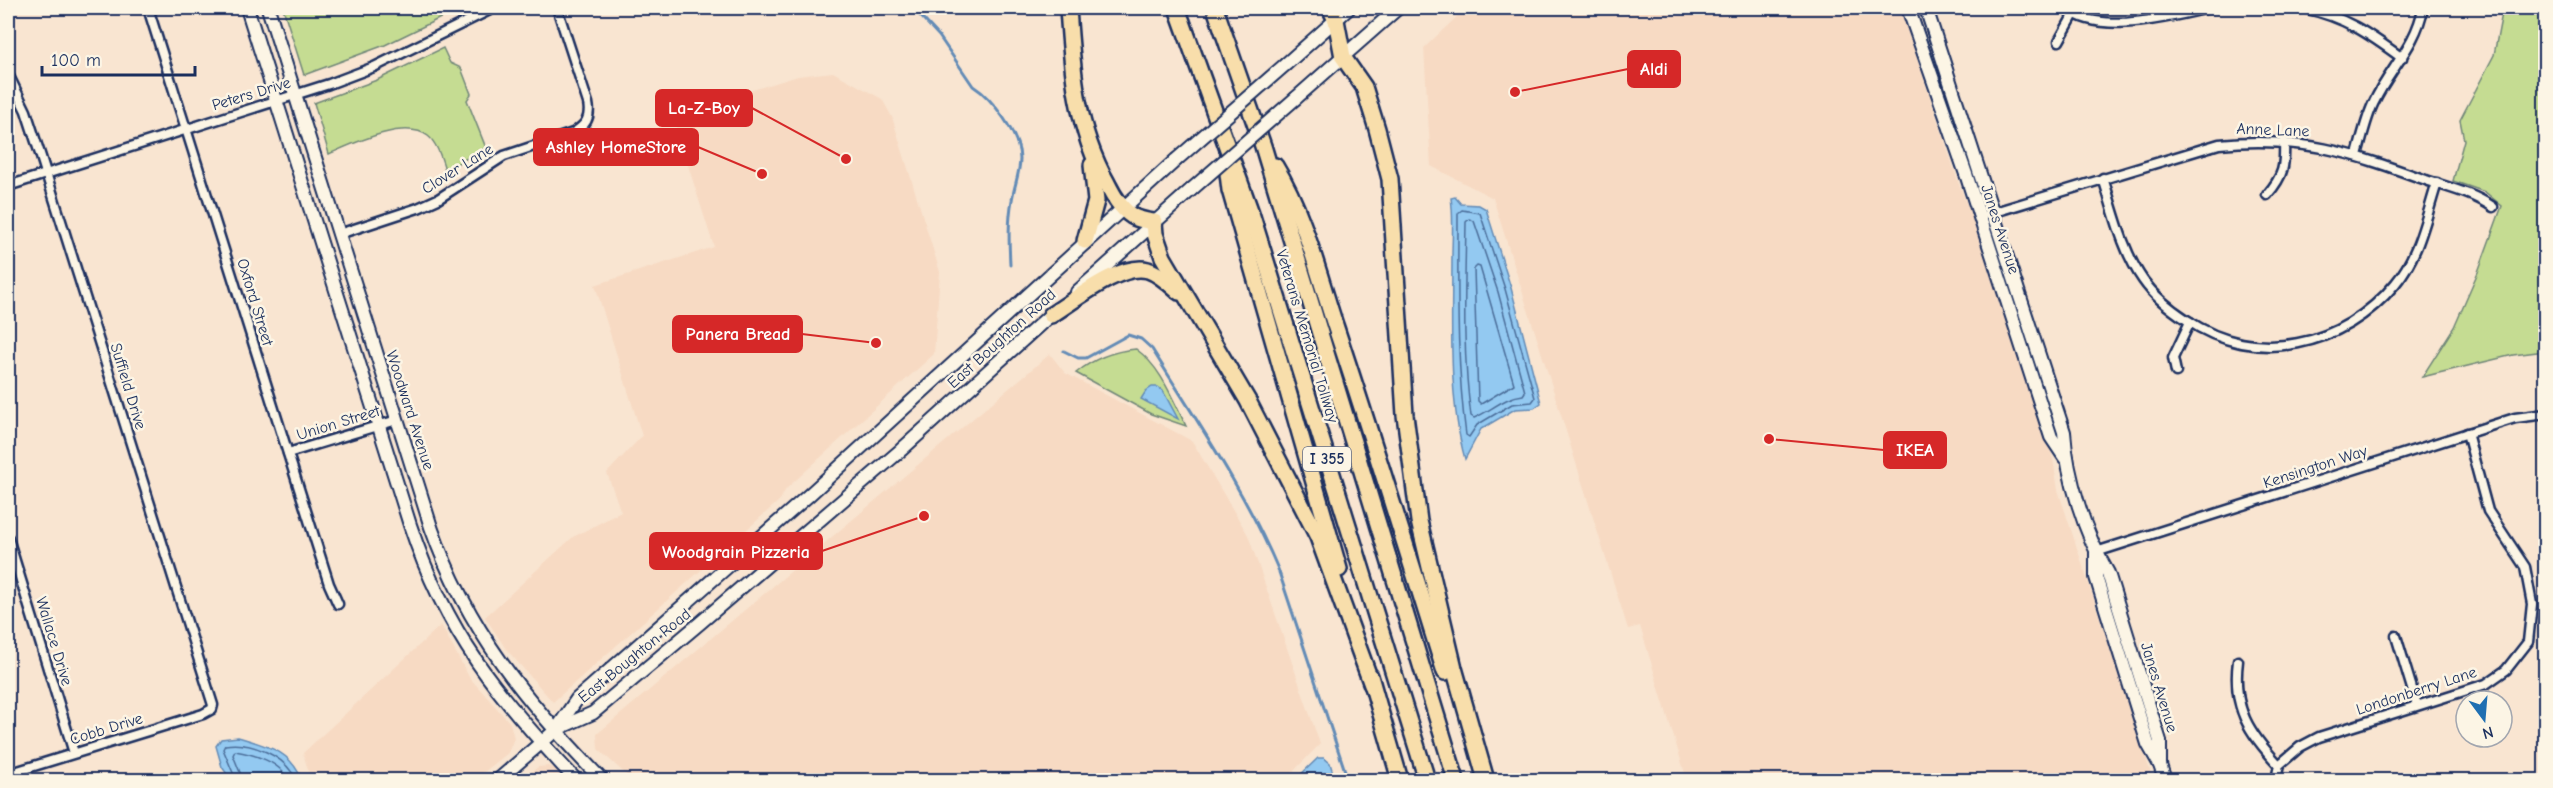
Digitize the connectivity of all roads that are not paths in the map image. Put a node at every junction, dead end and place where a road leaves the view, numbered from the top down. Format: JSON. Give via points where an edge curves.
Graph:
{"nodes":[{"id":1,"x":148,"y":8,"type":"edge"},
{"id":2,"x":247,"y":8,"type":"edge"},
{"id":3,"x":268,"y":8,"type":"edge"},
{"id":4,"x":494,"y":8,"type":"edge"},
{"id":5,"x":557,"y":8,"type":"edge"},
{"id":6,"x":1068,"y":8,"type":"edge"},
{"id":7,"x":1177,"y":8,"type":"edge"},
{"id":8,"x":1215,"y":8,"type":"edge"},
{"id":9,"x":1349,"y":8,"type":"edge"},
{"id":10,"x":1398,"y":8,"type":"edge"},
{"id":11,"x":1908,"y":8,"type":"edge"},
{"id":12,"x":1926,"y":8,"type":"edge"},
{"id":13,"x":2066,"y":8,"type":"edge"},
{"id":14,"x":2210,"y":8,"type":"edge"},
{"id":15,"x":2303,"y":8,"type":"edge"},
{"id":16,"x":2423,"y":8,"type":"edge"},
{"id":17,"x":1333,"y":14,"type":"edge"},
{"id":18,"x":2074,"y":14,"type":"junction"},
{"id":19,"x":2059,"y":41,"type":"dead end"},
{"id":20,"x":1343,"y":57,"type":"junction"},
{"id":21,"x":2402,"y":58,"type":"junction"},
{"id":22,"x":8,"y":75,"type":"edge"},
{"id":23,"x":294,"y":95,"type":"junction"},
{"id":24,"x":276,"y":100,"type":"junction"},
{"id":25,"x":186,"y":129,"type":"junction"},
{"id":26,"x":1224,"y":138,"type":"junction"},
{"id":27,"x":2284,"y":141,"type":"junction"},
{"id":28,"x":1263,"y":146,"type":"junction"},
{"id":29,"x":1089,"y":147,"type":"junction"},
{"id":30,"x":2357,"y":155,"type":"junction"},
{"id":31,"x":46,"y":173,"type":"junction"},
{"id":32,"x":2103,"y":178,"type":"junction"},
{"id":33,"x":2437,"y":183,"type":"junction"},
{"id":34,"x":8,"y":186,"type":"edge"},
{"id":35,"x":2267,"y":195,"type":"dead end"},
{"id":36,"x":2493,"y":207,"type":"dead end"},
{"id":37,"x":1122,"y":208,"type":"junction"},
{"id":38,"x":1986,"y":215,"type":"junction"},
{"id":39,"x":1154,"y":222,"type":"junction"},
{"id":40,"x":339,"y":234,"type":"junction"},
{"id":41,"x":1086,"y":241,"type":"junction"},
{"id":42,"x":1188,"y":299,"type":"junction"},
{"id":43,"x":1051,"y":315,"type":"junction"},
{"id":44,"x":2190,"y":322,"type":"junction"},
{"id":45,"x":2176,"y":372,"type":"dead end"},
{"id":46,"x":2546,"y":414,"type":"edge"},
{"id":47,"x":397,"y":420,"type":"junction"},
{"id":48,"x":379,"y":426,"type":"junction"},
{"id":49,"x":2467,"y":433,"type":"junction"},
{"id":50,"x":288,"y":453,"type":"junction"},
{"id":51,"x":8,"y":538,"type":"edge"},
{"id":52,"x":2096,"y":552,"type":"junction"},
{"id":53,"x":338,"y":604,"type":"dead end"},
{"id":54,"x":2396,"y":636,"type":"dead end"},
{"id":55,"x":2238,"y":661,"type":"dead end"},
{"id":56,"x":1372,"y":685,"type":"junction"},
{"id":57,"x":2417,"y":705,"type":"junction"},
{"id":58,"x":212,"y":709,"type":"joint"},
{"id":59,"x":556,"y":730,"type":"junction"},
{"id":60,"x":541,"y":743,"type":"junction"},
{"id":61,"x":74,"y":753,"type":"junction"},
{"id":62,"x":2279,"y":765,"type":"junction"},
{"id":63,"x":8,"y":774,"type":"edge"},
{"id":64,"x":498,"y":780,"type":"edge"},
{"id":65,"x":576,"y":780,"type":"edge"},
{"id":66,"x":602,"y":780,"type":"edge"},
{"id":67,"x":1400,"y":780,"type":"edge"},
{"id":68,"x":1427,"y":780,"type":"edge"},
{"id":69,"x":1456,"y":780,"type":"edge"},
{"id":70,"x":1479,"y":780,"type":"edge"},
{"id":71,"x":1486,"y":780,"type":"edge"},
{"id":72,"x":2165,"y":780,"type":"edge"},
{"id":73,"x":2276,"y":780,"type":"edge"}],
"edges":[{"from":1,"to":25,"type":"street","name":"Oxford Street"},
{"from":2,"to":24,"type":"street"},
{"from":3,"to":23,"type":"street","name":"Woodward Avenue"},
{"from":4,"to":23,"type":"street","name":"Peters Drive","via":[[364,71]]},
{"from":5,"to":40,"type":"street","name":"Clover Lane","via":[[588,103],[588,121],[573,133],[504,156],[438,199]]},
{"from":6,"to":29,"type":"highway","via":[[1076,102]]},
{"from":7,"to":26,"type":"highway","name":"Veterans Memorial Tollway","number":"I 355"},
{"from":8,"to":28,"type":"highway","name":"Veterans Memorial Tollway","number":"I 355"},
{"from":9,"to":17,"type":"street","name":"East Boughton Road"},
{"from":10,"to":20,"type":"street","name":"East Boughton Road"},
{"from":11,"to":38,"type":"street","name":"Janes Avenue"},
{"from":12,"to":38,"type":"street","name":"Janes Avenue"},
{"from":13,"to":18,"type":"street"},
{"from":14,"to":18,"type":"street","via":[[2129,23]]},
{"from":15,"to":21,"type":"street","via":[[2330,14],[2369,34]]},
{"from":16,"to":21,"type":"street"},
{"from":17,"to":20,"type":"highway"},
{"from":17,"to":37,"type":"street","name":"East Boughton Road","bridge":true,"via":[[1286,64]]},
{"from":18,"to":19,"type":"street"},
{"from":20,"to":39,"type":"street","name":"East Boughton Road","bridge":true},
{"from":20,"to":71,"type":"highway","via":[[1364,87],[1390,179],[1405,415],[1419,521]]},
{"from":21,"to":30,"type":"street","via":[[2373,104]]},
{"from":22,"to":31,"type":"street","name":"Suffield Drive","via":[[26,111]]},
{"from":23,"to":24,"type":"street","name":"Peters Drive"},
{"from":23,"to":40,"type":"street","name":"Woodward Avenue"},
{"from":24,"to":25,"type":"street","name":"Peters Drive"},
{"from":24,"to":48,"type":"street"},
{"from":25,"to":31,"type":"street","name":"Peters Drive"},
{"from":25,"to":50,"type":"street","name":"Oxford Street"},
{"from":26,"to":56,"type":"highway","via":[[1230,190]]},
{"from":26,"to":68,"type":"highway","name":"Veterans Memorial Tollway","number":"I 355","via":[[1251,213]]},
{"from":27,"to":30,"type":"street","name":"Anne Lane"},
{"from":27,"to":32,"type":"street","name":"Anne Lane","via":[[2219,144]]},
{"from":27,"to":35,"type":"street","via":[[2285,167]]},
{"from":28,"to":69,"type":"highway","name":"Veterans Memorial Tollway","number":"I 355"},
{"from":28,"to":70,"type":"highway","via":[[1286,184],[1313,258]]},
{"from":29,"to":37,"type":"highway"},
{"from":29,"to":41,"type":"highway","via":[[1096,201]]},
{"from":30,"to":33,"type":"street","name":"Anne Lane"},
{"from":31,"to":34,"type":"street","name":"Peters Drive"},
{"from":31,"to":58,"type":"street","name":"Suffield Drive"},
{"from":32,"to":38,"type":"street","name":"Anne Lane"},
{"from":32,"to":44,"type":"street","via":[[2121,234],[2143,280],[2164,304]]},
{"from":33,"to":36,"type":"street","name":"Anne Lane","via":[[2476,196]]},
{"from":33,"to":44,"type":"street","via":[[2409,264],[2380,302],[2355,321],[2315,339],[2281,345],[2238,343],[2219,338]]},
{"from":37,"to":39,"type":"highway","via":[[1132,216]]},
{"from":37,"to":41,"type":"street","name":"East Boughton Road"},
{"from":38,"to":52,"type":"street","name":"Janes Avenue","via":[[2064,432],[2066,459]]},
{"from":39,"to":42,"type":"highway","via":[[1159,248]]},
{"from":39,"to":43,"type":"street","name":"East Boughton Road"},
{"from":40,"to":47,"type":"street","name":"Woodward Avenue"},
{"from":41,"to":59,"type":"street","name":"East Boughton Road","via":[[809,495],[576,699]]},
{"from":42,"to":43,"type":"highway","via":[[1155,273],[1135,269],[1112,277]]},
{"from":42,"to":56,"type":"highway","via":[[1248,401],[1318,537]]},
{"from":43,"to":59,"type":"street","name":"East Boughton Road","via":[[817,523],[593,713]]},
{"from":44,"to":45,"type":"street","via":[[2173,358]]},
{"from":46,"to":49,"type":"street","name":"Kensington Way","via":[[2515,418]]},
{"from":47,"to":48,"type":"street","name":"Union Street"},
{"from":47,"to":59,"type":"street","name":"Woodward Avenue","via":[[455,588],[501,664]]},
{"from":48,"to":50,"type":"street","name":"Union Street"},
{"from":48,"to":60,"type":"street","via":[[421,559],[443,608],[489,681]]},
{"from":49,"to":52,"type":"street","name":"Kensington Way"},
{"from":49,"to":57,"type":"street","name":"Londonberry Lane","via":[[2488,511],[2528,576],[2532,604],[2528,642],[2494,680]]},
{"from":50,"to":53,"type":"street","name":"Oxford Street"},
{"from":51,"to":61,"type":"street","name":"Wallace Drive"},
{"from":52,"to":72,"type":"street","name":"Janes Avenue","via":[[2108,573],[2160,741],[2160,765]]},
{"from":54,"to":57,"type":"street"},
{"from":55,"to":62,"type":"street","via":[[2235,681],[2243,715],[2256,740]]},
{"from":56,"to":67,"type":"highway"},
{"from":57,"to":62,"type":"street","name":"Londonberry Lane","via":[[2319,737]]},
{"from":58,"to":61,"type":"street","name":"Cobb Drive"},
{"from":59,"to":60,"type":"street"},
{"from":59,"to":66,"type":"street","name":"Woodward Avenue"},
{"from":60,"to":64,"type":"street"},
{"from":60,"to":65,"type":"street"},
{"from":61,"to":63,"type":"street","name":"Cobb Drive"},
{"from":62,"to":73,"type":"street"}]}
